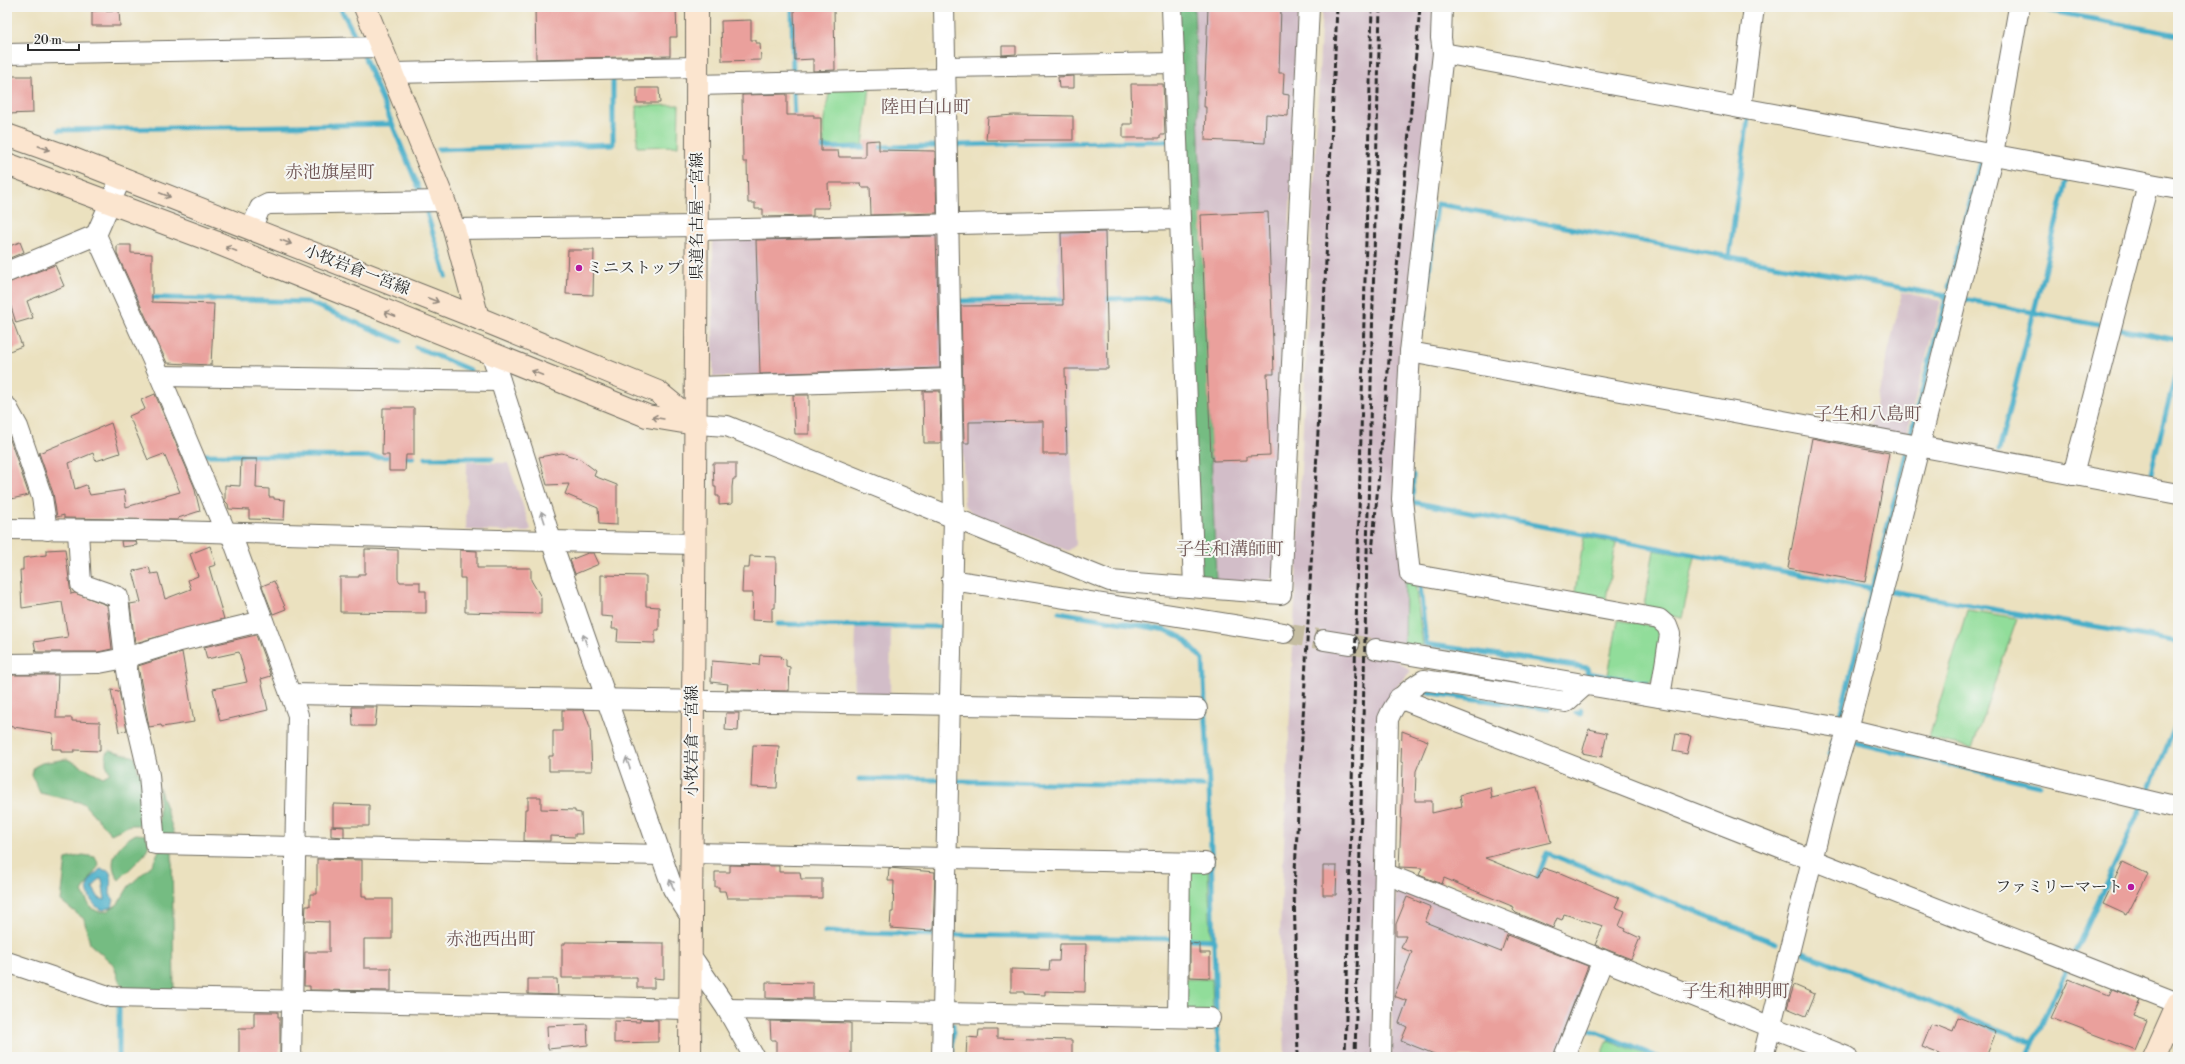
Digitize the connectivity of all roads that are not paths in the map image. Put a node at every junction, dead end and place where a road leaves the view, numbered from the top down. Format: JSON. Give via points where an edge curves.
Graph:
{"nodes":[{"id":1,"x":365,"y":7,"type":"edge"},
{"id":2,"x":697,"y":7,"type":"edge"},
{"id":3,"x":944,"y":7,"type":"edge"},
{"id":4,"x":1172,"y":7,"type":"edge"},
{"id":5,"x":1309,"y":7,"type":"edge"},
{"id":6,"x":1442,"y":7,"type":"edge"},
{"id":7,"x":1754,"y":7,"type":"edge"},
{"id":8,"x":2019,"y":7,"type":"edge"},
{"id":9,"x":382,"y":47,"type":"junction"},
{"id":10,"x":1443,"y":53,"type":"junction"},
{"id":11,"x":7,"y":54,"type":"edge"},
{"id":12,"x":1174,"y":63,"type":"junction"},
{"id":13,"x":393,"y":73,"type":"junction"},
{"id":14,"x":945,"y":73,"type":"junction"},
{"id":15,"x":697,"y":76,"type":"junction"},
{"id":16,"x":1741,"y":108,"type":"junction"},
{"id":17,"x":7,"y":135,"type":"edge"},
{"id":18,"x":1993,"y":154,"type":"junction"},
{"id":19,"x":7,"y":164,"type":"edge"},
{"id":20,"x":121,"y":178,"type":"junction"},
{"id":21,"x":2148,"y":184,"type":"junction"},
{"id":22,"x":2178,"y":189,"type":"edge"},
{"id":23,"x":444,"y":200,"type":"junction"},
{"id":24,"x":110,"y":204,"type":"junction"},
{"id":25,"x":1180,"y":219,"type":"junction"},
{"id":26,"x":948,"y":224,"type":"junction"},
{"id":27,"x":698,"y":228,"type":"junction"},
{"id":28,"x":250,"y":229,"type":"junction"},
{"id":29,"x":454,"y":229,"type":"junction"},
{"id":30,"x":96,"y":235,"type":"junction"},
{"id":31,"x":7,"y":272,"type":"edge"},
{"id":32,"x":478,"y":318,"type":"junction"},
{"id":33,"x":1410,"y":352,"type":"junction"},
{"id":34,"x":492,"y":355,"type":"junction"},
{"id":35,"x":160,"y":376,"type":"junction"},
{"id":36,"x":951,"y":379,"type":"junction"},
{"id":37,"x":500,"y":381,"type":"junction"},
{"id":38,"x":697,"y":387,"type":"junction"},
{"id":39,"x":7,"y":408,"type":"edge"},
{"id":40,"x":697,"y":424,"type":"junction"},
{"id":41,"x":1920,"y":446,"type":"junction"},
{"id":42,"x":2073,"y":475,"type":"junction"},
{"id":43,"x":2178,"y":494,"type":"edge"},
{"id":44,"x":954,"y":517,"type":"junction"},
{"id":45,"x":7,"y":529,"type":"edge"},
{"id":46,"x":47,"y":530,"type":"junction"},
{"id":47,"x":78,"y":531,"type":"junction"},
{"id":48,"x":228,"y":533,"type":"junction"},
{"id":49,"x":551,"y":540,"type":"junction"},
{"id":50,"x":695,"y":544,"type":"junction"},
{"id":51,"x":952,"y":580,"type":"junction"},
{"id":52,"x":1194,"y":587,"type":"junction"},
{"id":53,"x":263,"y":621,"type":"junction"},
{"id":54,"x":1284,"y":633,"type":"tunnel mouth"},
{"id":55,"x":1324,"y":640,"type":"tunnel mouth"},
{"id":56,"x":1350,"y":644,"type":"tunnel mouth"},
{"id":57,"x":1376,"y":649,"type":"tunnel mouth"},
{"id":58,"x":125,"y":658,"type":"junction"},
{"id":59,"x":7,"y":664,"type":"edge"},
{"id":60,"x":1584,"y":686,"type":"junction"},
{"id":61,"x":290,"y":694,"type":"junction"},
{"id":62,"x":606,"y":698,"type":"junction"},
{"id":63,"x":1399,"y":698,"type":"junction"},
{"id":64,"x":1660,"y":698,"type":"junction"},
{"id":65,"x":692,"y":700,"type":"junction"},
{"id":66,"x":950,"y":704,"type":"junction"},
{"id":67,"x":1197,"y":709,"type":"dead end"},
{"id":68,"x":1848,"y":729,"type":"junction"},
{"id":69,"x":2178,"y":808,"type":"edge"},
{"id":70,"x":295,"y":846,"type":"junction"},
{"id":71,"x":692,"y":853,"type":"junction"},
{"id":72,"x":661,"y":855,"type":"junction"},
{"id":73,"x":946,"y":858,"type":"junction"},
{"id":74,"x":1812,"y":860,"type":"junction"},
{"id":75,"x":1180,"y":863,"type":"junction"},
{"id":76,"x":1205,"y":863,"type":"dead end"},
{"id":77,"x":1386,"y":874,"type":"junction"},
{"id":78,"x":692,"y":919,"type":"junction"},
{"id":79,"x":691,"y":956,"type":"junction"},
{"id":80,"x":1603,"y":960,"type":"junction"},
{"id":81,"x":7,"y":962,"type":"edge"},
{"id":82,"x":292,"y":1000,"type":"junction"},
{"id":83,"x":2178,"y":1003,"type":"edge"},
{"id":84,"x":690,"y":1009,"type":"junction"},
{"id":85,"x":727,"y":1009,"type":"junction"},
{"id":86,"x":943,"y":1013,"type":"junction"},
{"id":87,"x":1178,"y":1017,"type":"junction"},
{"id":88,"x":1210,"y":1018,"type":"dead end"},
{"id":89,"x":1771,"y":1027,"type":"junction"},
{"id":90,"x":291,"y":1057,"type":"edge"},
{"id":91,"x":690,"y":1057,"type":"edge"},
{"id":92,"x":754,"y":1057,"type":"edge"},
{"id":93,"x":942,"y":1057,"type":"edge"},
{"id":94,"x":1381,"y":1057,"type":"edge"},
{"id":95,"x":1564,"y":1057,"type":"edge"},
{"id":96,"x":1763,"y":1057,"type":"edge"},
{"id":97,"x":1847,"y":1057,"type":"edge"},
{"id":98,"x":2154,"y":1057,"type":"edge"}],
"edges":[{"from":1,"to":9,"type":"main road"},
{"from":2,"to":15,"type":"main road","name":"県道名古屋一宮線"},
{"from":3,"to":14,"type":"street"},
{"from":4,"to":12,"type":"street"},
{"from":5,"to":52,"type":"street","via":[[1281,594]]},
{"from":6,"to":10,"type":"street"},
{"from":7,"to":16,"type":"street"},
{"from":8,"to":18,"type":"street"},
{"from":9,"to":11,"type":"street"},
{"from":9,"to":13,"type":"main road"},
{"from":10,"to":16,"type":"street"},
{"from":10,"to":33,"type":"street"},
{"from":12,"to":14,"type":"street"},
{"from":12,"to":25,"type":"street"},
{"from":13,"to":15,"type":"street"},
{"from":13,"to":23,"type":"main road"},
{"from":14,"to":15,"type":"street"},
{"from":14,"to":26,"type":"street"},
{"from":15,"to":27,"type":"main road","name":"県道名古屋一宮線"},
{"from":16,"to":18,"type":"street"},
{"from":17,"to":20,"type":"main road","name":"小牧岩倉一宮線","one_way":true},
{"from":18,"to":21,"type":"street"},
{"from":18,"to":41,"type":"street"},
{"from":19,"to":24,"type":"main road","name":"小牧岩倉一宮線"},
{"from":20,"to":24,"type":"street"},
{"from":20,"to":28,"type":"main road","name":"小牧岩倉一宮線","one_way":true},
{"from":21,"to":22,"type":"street"},
{"from":21,"to":42,"type":"street"},
{"from":23,"to":28,"type":"street","via":[[268,204],[260,208]]},
{"from":23,"to":29,"type":"main road"},
{"from":24,"to":30,"type":"street"},
{"from":34,"to":24,"type":"main road","name":"小牧岩倉一宮線","one_way":true,"via":[[215,242]]},
{"from":25,"to":26,"type":"street"},
{"from":25,"to":52,"type":"street"},
{"from":26,"to":27,"type":"street"},
{"from":26,"to":36,"type":"street"},
{"from":27,"to":29,"type":"street"},
{"from":27,"to":38,"type":"main road","name":"県道名古屋一宮線"},
{"from":28,"to":32,"type":"main road","name":"小牧岩倉一宮線","one_way":true},
{"from":29,"to":32,"type":"main road"},
{"from":30,"to":31,"type":"street"},
{"from":30,"to":35,"type":"street"},
{"from":32,"to":40,"type":"main road","name":"小牧岩倉一宮線","via":[[658,392]]},
{"from":33,"to":41,"type":"street"},
{"from":33,"to":64,"type":"street","via":[[1402,499],[1410,574],[1659,619],[1667,626],[1670,634]]},
{"from":34,"to":37,"type":"street"},
{"from":40,"to":34,"type":"main road","name":"小牧岩倉一宮線","one_way":true,"via":[[647,416]]},
{"from":35,"to":37,"type":"street"},
{"from":35,"to":48,"type":"street"},
{"from":36,"to":38,"type":"street"},
{"from":36,"to":44,"type":"street"},
{"from":49,"to":37,"type":"street","one_way":true},
{"from":38,"to":40,"type":"main road","name":"県道名古屋一宮線"},
{"from":39,"to":46,"type":"street","via":[[18,427],[42,497]]},
{"from":40,"to":44,"type":"street","via":[[727,426]]},
{"from":40,"to":50,"type":"main road","name":"小牧岩倉一宮線"},
{"from":41,"to":42,"type":"street"},
{"from":41,"to":68,"type":"street"},
{"from":42,"to":43,"type":"street"},
{"from":44,"to":51,"type":"street"},
{"from":44,"to":52,"type":"street","via":[[1110,581]]},
{"from":45,"to":46,"type":"street"},
{"from":46,"to":47,"type":"street"},
{"from":47,"to":48,"type":"street"},
{"from":47,"to":58,"type":"street","via":[[81,584],[118,598]]},
{"from":48,"to":49,"type":"street"},
{"from":48,"to":53,"type":"street"},
{"from":49,"to":50,"type":"street"},
{"from":62,"to":49,"type":"street","one_way":true},
{"from":50,"to":65,"type":"main road","name":"小牧岩倉一宮線"},
{"from":51,"to":54,"type":"street"},
{"from":51,"to":66,"type":"street"},
{"from":53,"to":58,"type":"street","via":[[180,641]]},
{"from":53,"to":61,"type":"street"},
{"from":55,"to":56,"type":"street"},
{"from":57,"to":60,"type":"street"},
{"from":58,"to":59,"type":"street","via":[[99,662]]},
{"from":58,"to":70,"type":"street","via":[[133,707],[149,775],[155,844]]},
{"from":60,"to":63,"type":"street","via":[[1566,702],[1424,680]]},
{"from":60,"to":64,"type":"street"},
{"from":61,"to":62,"type":"street"},
{"from":61,"to":70,"type":"street","via":[[298,715]]},
{"from":62,"to":65,"type":"street"},
{"from":72,"to":62,"type":"street","one_way":true},
{"from":63,"to":74,"type":"street"},
{"from":63,"to":77,"type":"street","via":[[1388,719]]},
{"from":64,"to":68,"type":"street"},
{"from":65,"to":66,"type":"street"},
{"from":65,"to":71,"type":"main road","name":"小牧岩倉一宮線"},
{"from":66,"to":67,"type":"street"},
{"from":66,"to":73,"type":"street"},
{"from":68,"to":69,"type":"street"},
{"from":68,"to":74,"type":"street"},
{"from":70,"to":72,"type":"street"},
{"from":70,"to":82,"type":"street"},
{"from":71,"to":73,"type":"street"},
{"from":71,"to":78,"type":"main road","name":"小牧岩倉一宮線"},
{"from":78,"to":72,"type":"street","one_way":true,"via":[[673,888]]},
{"from":73,"to":75,"type":"street"},
{"from":73,"to":86,"type":"street"},
{"from":74,"to":83,"type":"street"},
{"from":74,"to":89,"type":"street"},
{"from":75,"to":76,"type":"street"},
{"from":75,"to":87,"type":"street"},
{"from":77,"to":80,"type":"street"},
{"from":77,"to":94,"type":"street"},
{"from":78,"to":79,"type":"main road","name":"小牧岩倉一宮線"},
{"from":79,"to":84,"type":"main road","name":"小牧岩倉一宮線"},
{"from":79,"to":85,"type":"street"},
{"from":80,"to":89,"type":"street"},
{"from":80,"to":95,"type":"street"},
{"from":81,"to":82,"type":"street","via":[[111,997]]},
{"from":82,"to":84,"type":"street"},
{"from":82,"to":90,"type":"street"},
{"from":83,"to":98,"type":"main road"},
{"from":84,"to":91,"type":"main road","name":"小牧岩倉一宮線"},
{"from":85,"to":86,"type":"street"},
{"from":85,"to":92,"type":"street"},
{"from":86,"to":87,"type":"street"},
{"from":86,"to":93,"type":"street"},
{"from":87,"to":88,"type":"street"},
{"from":89,"to":96,"type":"street"},
{"from":89,"to":97,"type":"street"}]}
